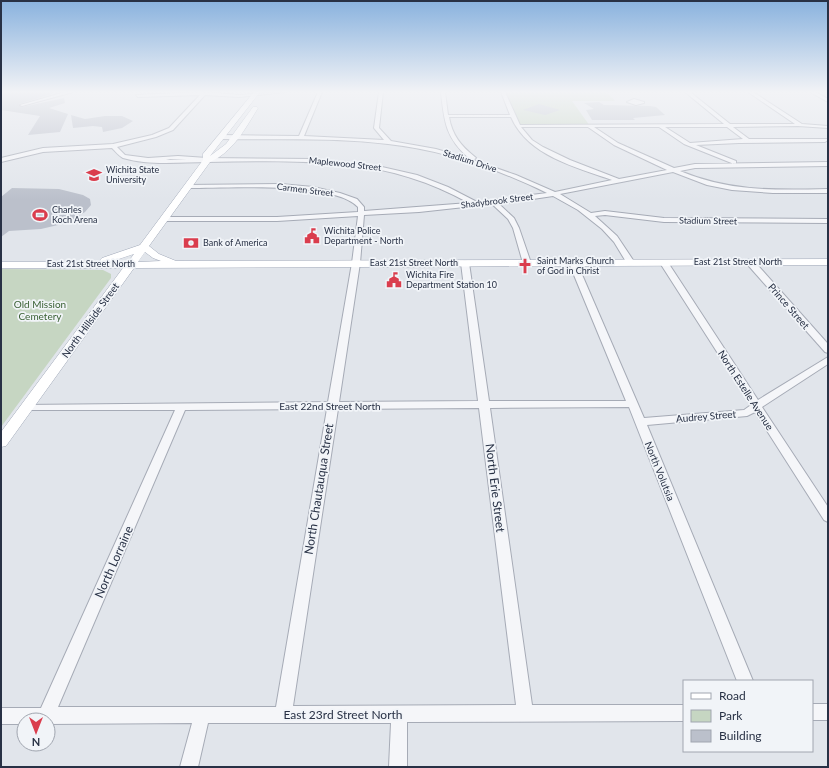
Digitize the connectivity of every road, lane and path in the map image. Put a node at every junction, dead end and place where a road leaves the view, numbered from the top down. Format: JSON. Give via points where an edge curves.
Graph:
{"nodes":[{"id":1,"x":172,"y":128,"type":"edge"},
{"id":2,"x":229,"y":128,"type":"edge"},
{"id":3,"x":241,"y":128,"type":"edge"},
{"id":4,"x":305,"y":128,"type":"edge"},
{"id":5,"x":376,"y":128,"type":"edge"},
{"id":6,"x":447,"y":128,"type":"edge"},
{"id":7,"x":519,"y":128,"type":"edge"},
{"id":8,"x":592,"y":128,"type":"edge"},
{"id":9,"x":664,"y":128,"type":"edge"},
{"id":10,"x":732,"y":128,"type":"edge"},
{"id":11,"x":806,"y":128,"type":"edge"},
{"id":12,"x":221,"y":137,"type":"junction"},
{"id":13,"x":234,"y":138,"type":"junction"},
{"id":14,"x":301,"y":138,"type":"junction"},
{"id":15,"x":748,"y":141,"type":"junction"},
{"id":16,"x":827,"y":141,"type":"edge"},
{"id":17,"x":389,"y":142,"type":"junction"},
{"id":18,"x":691,"y":144,"type":"junction"},
{"id":19,"x":113,"y":146,"type":"junction"},
{"id":20,"x":1,"y":160,"type":"edge"},
{"id":21,"x":207,"y":160,"type":"junction"},
{"id":22,"x":480,"y":163,"type":"junction"},
{"id":23,"x":742,"y":164,"type":"junction"},
{"id":24,"x":828,"y":164,"type":"edge"},
{"id":25,"x":672,"y":170,"type":"junction"},
{"id":26,"x":619,"y":181,"type":"junction"},
{"id":27,"x":188,"y":186,"type":"junction"},
{"id":28,"x":828,"y":190,"type":"edge"},
{"id":29,"x":552,"y":194,"type":"junction"},
{"id":30,"x":493,"y":202,"type":"junction"},
{"id":31,"x":476,"y":204,"type":"junction"},
{"id":32,"x":361,"y":215,"type":"junction"},
{"id":33,"x":590,"y":215,"type":"junction"},
{"id":34,"x":163,"y":220,"type":"junction"},
{"id":35,"x":828,"y":221,"type":"edge"},
{"id":36,"x":144,"y":247,"type":"junction"},
{"id":37,"x":664,"y":262,"type":"junction"},
{"id":38,"x":750,"y":262,"type":"junction"},
{"id":39,"x":828,"y":262,"type":"edge"},
{"id":40,"x":356,"y":263,"type":"junction"},
{"id":41,"x":465,"y":263,"type":"junction"},
{"id":42,"x":527,"y":263,"type":"junction"},
{"id":43,"x":573,"y":263,"type":"junction"},
{"id":44,"x":631,"y":263,"type":"junction"},
{"id":45,"x":94,"y":264,"type":"junction"},
{"id":46,"x":131,"y":264,"type":"junction"},
{"id":47,"x":176,"y":264,"type":"junction"},
{"id":48,"x":1,"y":265,"type":"edge"},
{"id":49,"x":828,"y":350,"type":"edge"},
{"id":50,"x":828,"y":360,"type":"edge"},
{"id":51,"x":633,"y":404,"type":"junction"},
{"id":52,"x":484,"y":405,"type":"junction"},
{"id":53,"x":333,"y":406,"type":"junction"},
{"id":54,"x":757,"y":406,"type":"junction"},
{"id":55,"x":26,"y":407,"type":"junction"},
{"id":56,"x":181,"y":407,"type":"junction"},
{"id":57,"x":640,"y":422,"type":"junction"},
{"id":58,"x":1,"y":442,"type":"edge"},
{"id":59,"x":828,"y":517,"type":"edge"},
{"id":60,"x":745,"y":680,"type":"edge"},
{"id":61,"x":48,"y":712,"type":"edge"},
{"id":62,"x":813,"y":712,"type":"edge"},
{"id":63,"x":828,"y":712,"type":"edge"},
{"id":64,"x":683,"y":713,"type":"edge"},
{"id":65,"x":399,"y":714,"type":"junction"},
{"id":66,"x":525,"y":714,"type":"junction"},
{"id":67,"x":202,"y":715,"type":"junction"},
{"id":68,"x":283,"y":715,"type":"junction"},
{"id":69,"x":1,"y":716,"type":"edge"},
{"id":70,"x":16,"y":716,"type":"edge"},
{"id":71,"x":56,"y":716,"type":"edge"},
{"id":72,"x":188,"y":767,"type":"edge"},
{"id":73,"x":398,"y":767,"type":"edge"}],
"edges":[{"from":1,"to":19,"type":"street","via":[[154,136]]},
{"from":2,"to":12,"type":"main road","name":"North Hillside Street"},
{"from":3,"to":13,"type":"main road","name":"North Hillside Street"},
{"from":4,"to":14,"type":"street"},
{"from":5,"to":17,"type":"street"},
{"from":6,"to":22,"type":"street","via":[[456,144]]},
{"from":7,"to":26,"type":"street","via":[[529,140],[545,150]]},
{"from":8,"to":25,"type":"street","via":[[613,142]]},
{"from":9,"to":18,"type":"street"},
{"from":10,"to":15,"type":"street"},
{"from":11,"to":16,"type":"street"},
{"from":12,"to":13,"type":"street","name":"Stadium Drive"},
{"from":12,"to":21,"type":"main road","name":"North Hillside Street","via":[[206,156]]},
{"from":13,"to":14,"type":"street","name":"Stadium Drive"},
{"from":13,"to":21,"type":"main road","name":"North Hillside Street","via":[[216,158]]},
{"from":14,"to":17,"type":"street","name":"Stadium Drive"},
{"from":15,"to":16,"type":"street"},
{"from":15,"to":18,"type":"street"},
{"from":17,"to":22,"type":"street","name":"Stadium Drive"},
{"from":18,"to":23,"type":"street"},
{"from":19,"to":20,"type":"street","via":[[43,150]]},
{"from":19,"to":21,"type":"street","name":"Maplewood Street","via":[[123,156],[148,160]]},
{"from":21,"to":27,"type":"main road","name":"North Hillside Street"},
{"from":21,"to":31,"type":"street","name":"Maplewood Street","via":[[315,160],[370,166],[433,183]]},
{"from":22,"to":29,"type":"street","name":"Stadium Drive"},
{"from":23,"to":24,"type":"street","name":"Shadybrook Street"},
{"from":23,"to":25,"type":"street","name":"Shadybrook Street","via":[[695,166]]},
{"from":25,"to":26,"type":"street","name":"Shadybrook Street"},
{"from":25,"to":28,"type":"street","via":[[707,183],[736,189]]},
{"from":26,"to":29,"type":"street","name":"Shadybrook Street"},
{"from":27,"to":32,"type":"street","name":"Carmen Street","via":[[282,186],[313,189],[355,200],[361,206]]},
{"from":27,"to":34,"type":"main road","name":"North Hillside Street"},
{"from":29,"to":30,"type":"street","name":"Shadybrook Street"},
{"from":29,"to":33,"type":"street","name":"Stadium Drive"},
{"from":30,"to":31,"type":"street","name":"Shadybrook Street"},
{"from":30,"to":42,"type":"street","via":[[511,218]]},
{"from":31,"to":32,"type":"street","name":"Shadybrook Street"},
{"from":32,"to":34,"type":"street","name":"Shadybrook Street"},
{"from":32,"to":40,"type":"street"},
{"from":33,"to":35,"type":"street","name":"Stadium Street","via":[[605,213],[671,221]]},
{"from":33,"to":44,"type":"street","via":[[613,237]]},
{"from":34,"to":36,"type":"main road","name":"North Hillside Street"},
{"from":36,"to":45,"type":"main road"},
{"from":36,"to":46,"type":"main road","name":"North Hillside Street"},
{"from":36,"to":47,"type":"main road","via":[[156,256]]},
{"from":37,"to":38,"type":"main road","name":"East 21st Street North"},
{"from":37,"to":44,"type":"main road","name":"East 21st Street North"},
{"from":37,"to":54,"type":"street","name":"North Estelle Avenue"},
{"from":38,"to":39,"type":"main road","name":"East 21st Street North"},
{"from":38,"to":49,"type":"street","name":"Prince Street"},
{"from":40,"to":41,"type":"main road","name":"East 21st Street North"},
{"from":40,"to":47,"type":"main road","name":"East 21st Street North"},
{"from":40,"to":53,"type":"street","name":"North Chautauqua Street"},
{"from":41,"to":42,"type":"main road","name":"East 21st Street North"},
{"from":41,"to":52,"type":"street","name":"North Erie Street"},
{"from":42,"to":43,"type":"main road","name":"East 21st Street North"},
{"from":43,"to":44,"type":"main road","name":"East 21st Street North"},
{"from":43,"to":51,"type":"street","name":"North Volutsia"},
{"from":45,"to":46,"type":"main road","name":"East 21st Street North"},
{"from":45,"to":48,"type":"main road","name":"East 21st Street North"},
{"from":46,"to":47,"type":"main road","name":"East 21st Street North"},
{"from":46,"to":55,"type":"main road","name":"North Hillside Street"},
{"from":50,"to":54,"type":"street","name":"Audrey Street"},
{"from":51,"to":52,"type":"street","name":"East 22nd Street North"},
{"from":51,"to":57,"type":"street","name":"North Volutsia"},
{"from":52,"to":53,"type":"street","name":"East 22nd Street North"},
{"from":52,"to":66,"type":"street","name":"North Erie Street"},
{"from":53,"to":56,"type":"street","name":"East 22nd Street North"},
{"from":53,"to":68,"type":"street","name":"North Chautauqua Street"},
{"from":54,"to":57,"type":"street","name":"Audrey Street","via":[[747,413]]},
{"from":54,"to":59,"type":"street","name":"North Estelle Avenue"},
{"from":55,"to":56,"type":"street","name":"East 22nd Street North"},
{"from":55,"to":58,"type":"main road","name":"North Hillside Street"},
{"from":56,"to":61,"type":"street","name":"North Lorraine"},
{"from":57,"to":60,"type":"street","name":"North Volutsia"},
{"from":62,"to":63,"type":"street"},
{"from":64,"to":66,"type":"street","name":"East 23rd Street North"},
{"from":65,"to":66,"type":"street","name":"East 23rd Street North"},
{"from":65,"to":68,"type":"street","name":"East 23rd Street North"},
{"from":65,"to":73,"type":"street"},
{"from":67,"to":68,"type":"street","name":"East 23rd Street North"},
{"from":67,"to":71,"type":"street","name":"East 23rd Street North"},
{"from":67,"to":72,"type":"street"},
{"from":69,"to":70,"type":"street","name":"East 23rd Street North"}]}
